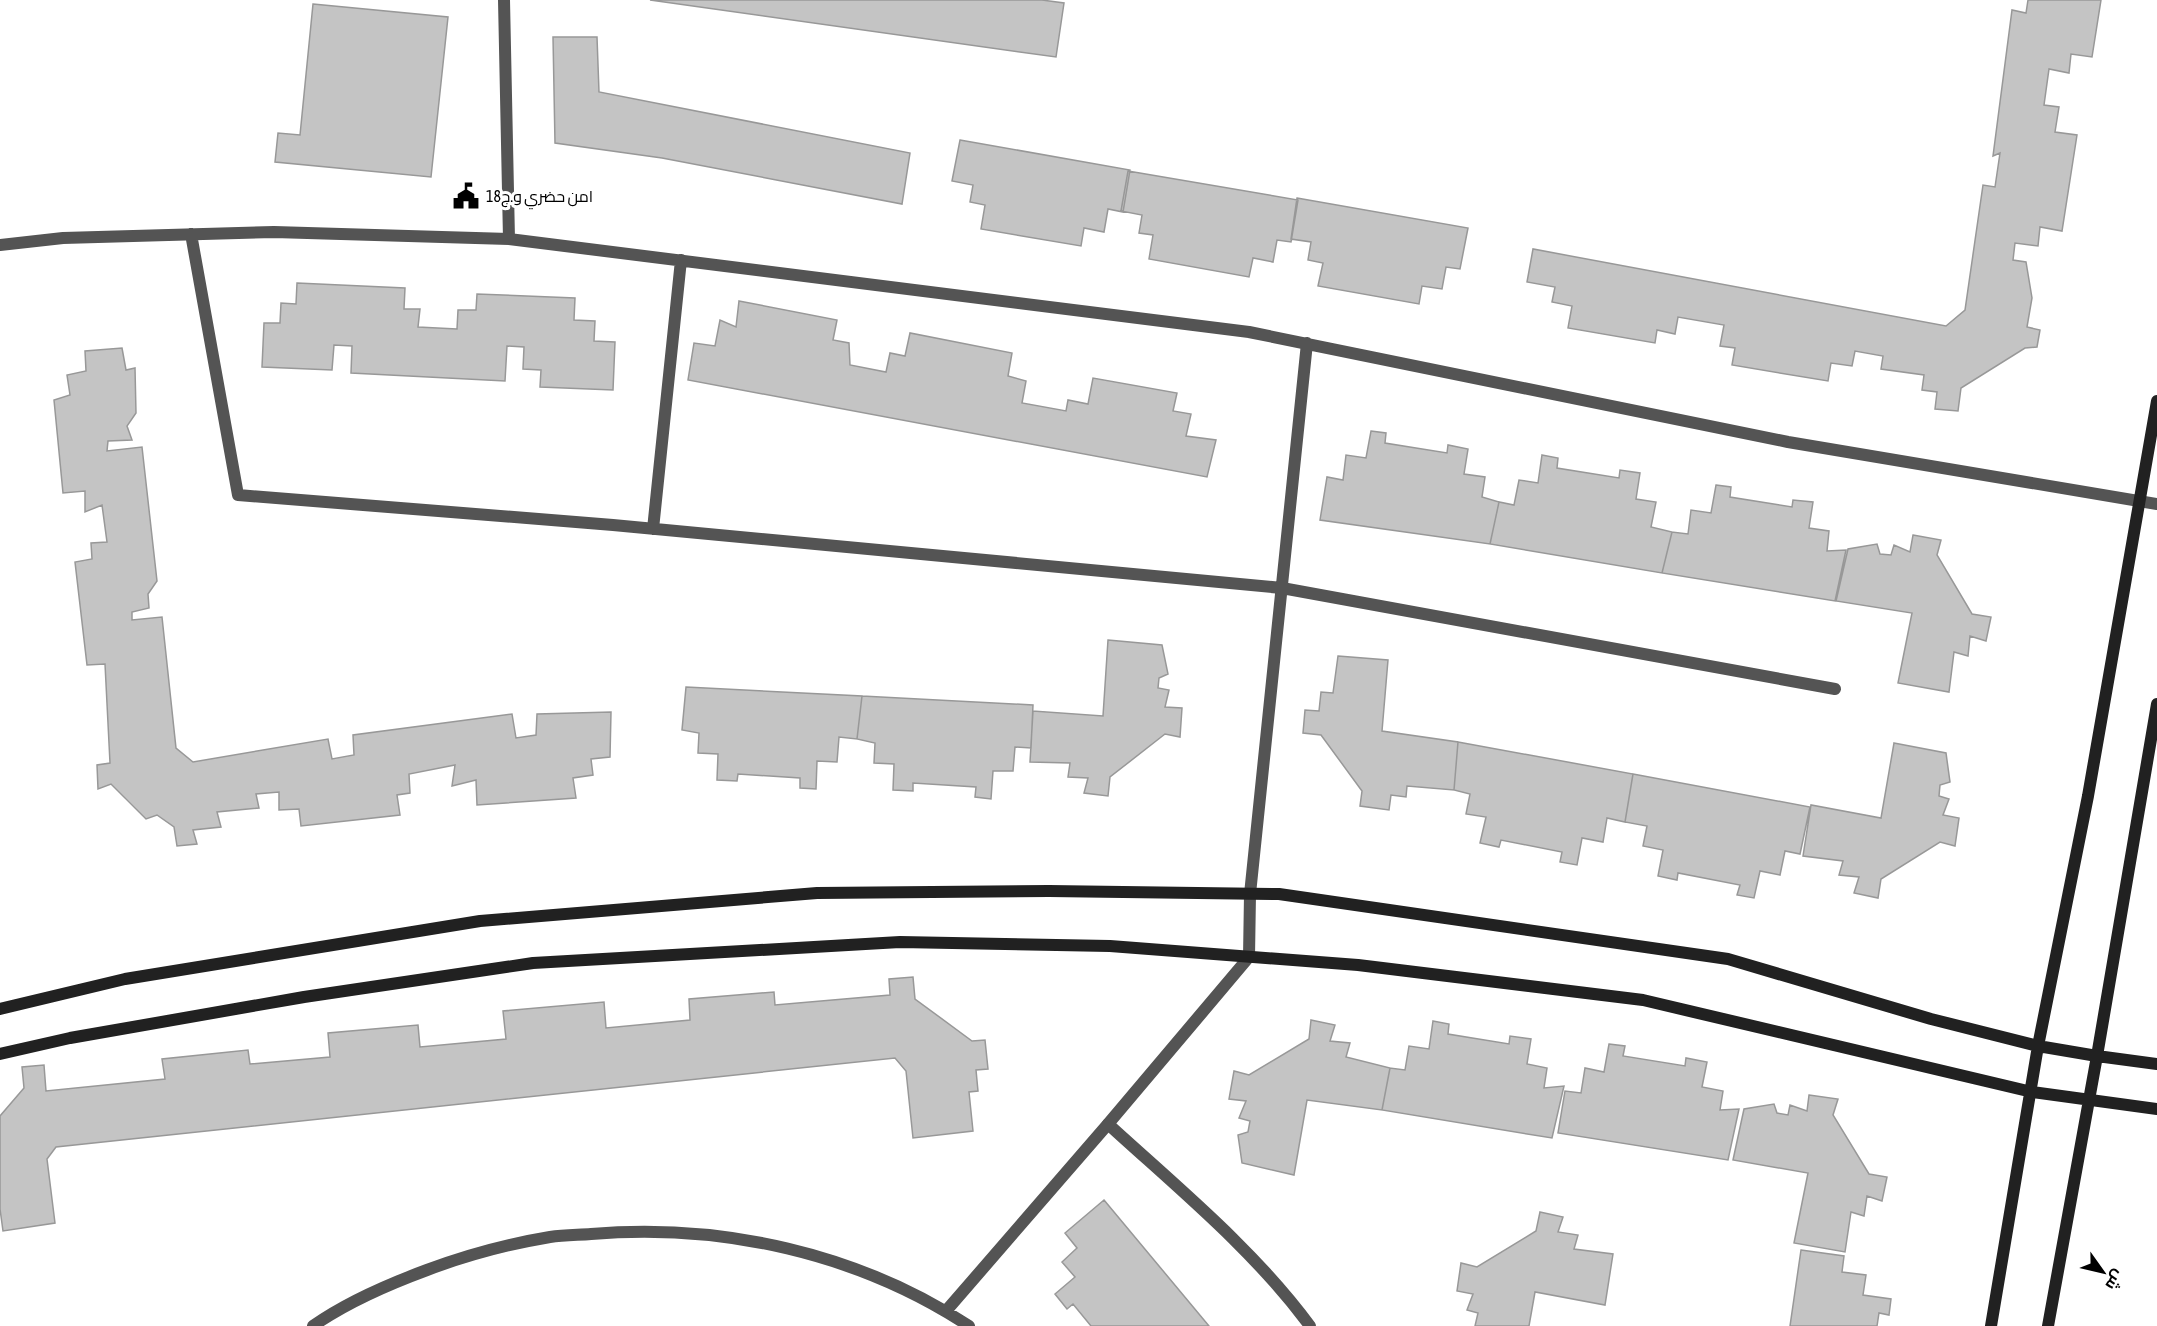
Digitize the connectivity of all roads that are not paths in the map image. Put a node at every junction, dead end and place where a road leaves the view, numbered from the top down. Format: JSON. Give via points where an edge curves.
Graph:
{"nodes":[{"id":1,"x":504,"y":0,"type":"edge"},
{"id":2,"x":191,"y":234,"type":"junction"},
{"id":3,"x":509,"y":238,"type":"junction"},
{"id":4,"x":0,"y":245,"type":"edge"},
{"id":5,"x":681,"y":260,"type":"junction"},
{"id":6,"x":1307,"y":343,"type":"junction"},
{"id":7,"x":2157,"y":401,"type":"edge"},
{"id":8,"x":2139,"y":502,"type":"junction"},
{"id":9,"x":2157,"y":504,"type":"edge"},
{"id":10,"x":653,"y":529,"type":"junction"},
{"id":11,"x":1282,"y":588,"type":"junction"},
{"id":12,"x":1835,"y":689,"type":"dead end"},
{"id":13,"x":2157,"y":704,"type":"edge"},
{"id":14,"x":1250,"y":894,"type":"junction"},
{"id":15,"x":1249,"y":957,"type":"junction"},
{"id":16,"x":0,"y":1009,"type":"edge"},
{"id":17,"x":2038,"y":1046,"type":"junction"},
{"id":18,"x":0,"y":1054,"type":"edge"},
{"id":19,"x":2097,"y":1056,"type":"junction"},
{"id":20,"x":2157,"y":1064,"type":"edge"},
{"id":21,"x":2031,"y":1092,"type":"junction"},
{"id":22,"x":2088,"y":1100,"type":"junction"},
{"id":23,"x":2157,"y":1109,"type":"edge"},
{"id":24,"x":1108,"y":1124,"type":"junction"},
{"id":25,"x":945,"y":1311,"type":"junction"},
{"id":26,"x":313,"y":1326,"type":"edge"},
{"id":27,"x":969,"y":1326,"type":"edge"},
{"id":28,"x":1310,"y":1326,"type":"edge"},
{"id":29,"x":1991,"y":1326,"type":"edge"},
{"id":30,"x":2048,"y":1326,"type":"edge"}],
"edges":[{"from":1,"to":3,"type":"street"},
{"from":2,"to":3,"type":"street","via":[[274,231]]},
{"from":2,"to":4,"type":"street","via":[[63,238]]},
{"from":2,"to":10,"type":"street","via":[[238,495]]},
{"from":3,"to":5,"type":"street"},
{"from":5,"to":6,"type":"street","via":[[1249,332]]},
{"from":5,"to":10,"type":"street"},
{"from":6,"to":8,"type":"street","via":[[1788,442]]},
{"from":6,"to":11,"type":"street"},
{"from":7,"to":8,"type":"main road"},
{"from":8,"to":9,"type":"street"},
{"from":8,"to":17,"type":"main road","via":[[2088,796]]},
{"from":10,"to":11,"type":"street"},
{"from":11,"to":12,"type":"street"},
{"from":11,"to":14,"type":"street"},
{"from":13,"to":19,"type":"main road"},
{"from":14,"to":15,"type":"street"},
{"from":14,"to":16,"type":"main road","via":[[817,892],[480,921],[125,979]]},
{"from":14,"to":17,"type":"main road","via":[[1279,894],[1728,959]]},
{"from":15,"to":18,"type":"main road","via":[[1110,946],[900,942],[533,963],[304,997]]},
{"from":15,"to":21,"type":"main road","via":[[1358,965],[1643,1000]]},
{"from":15,"to":24,"type":"street"},
{"from":17,"to":19,"type":"main road"},
{"from":17,"to":21,"type":"main road"},
{"from":19,"to":20,"type":"main road"},
{"from":19,"to":22,"type":"main road"},
{"from":21,"to":22,"type":"main road"},
{"from":21,"to":29,"type":"main road"},
{"from":22,"to":23,"type":"main road"},
{"from":22,"to":30,"type":"main road"},
{"from":24,"to":25,"type":"street"},
{"from":24,"to":28,"type":"street","via":[[1249,1253]]},
{"from":25,"to":26,"type":"street","via":[[872,1275],[794,1249],[714,1234],[633,1230],[551,1237],[471,1254],[394,1282]]},
{"from":25,"to":27,"type":"street"}]}
